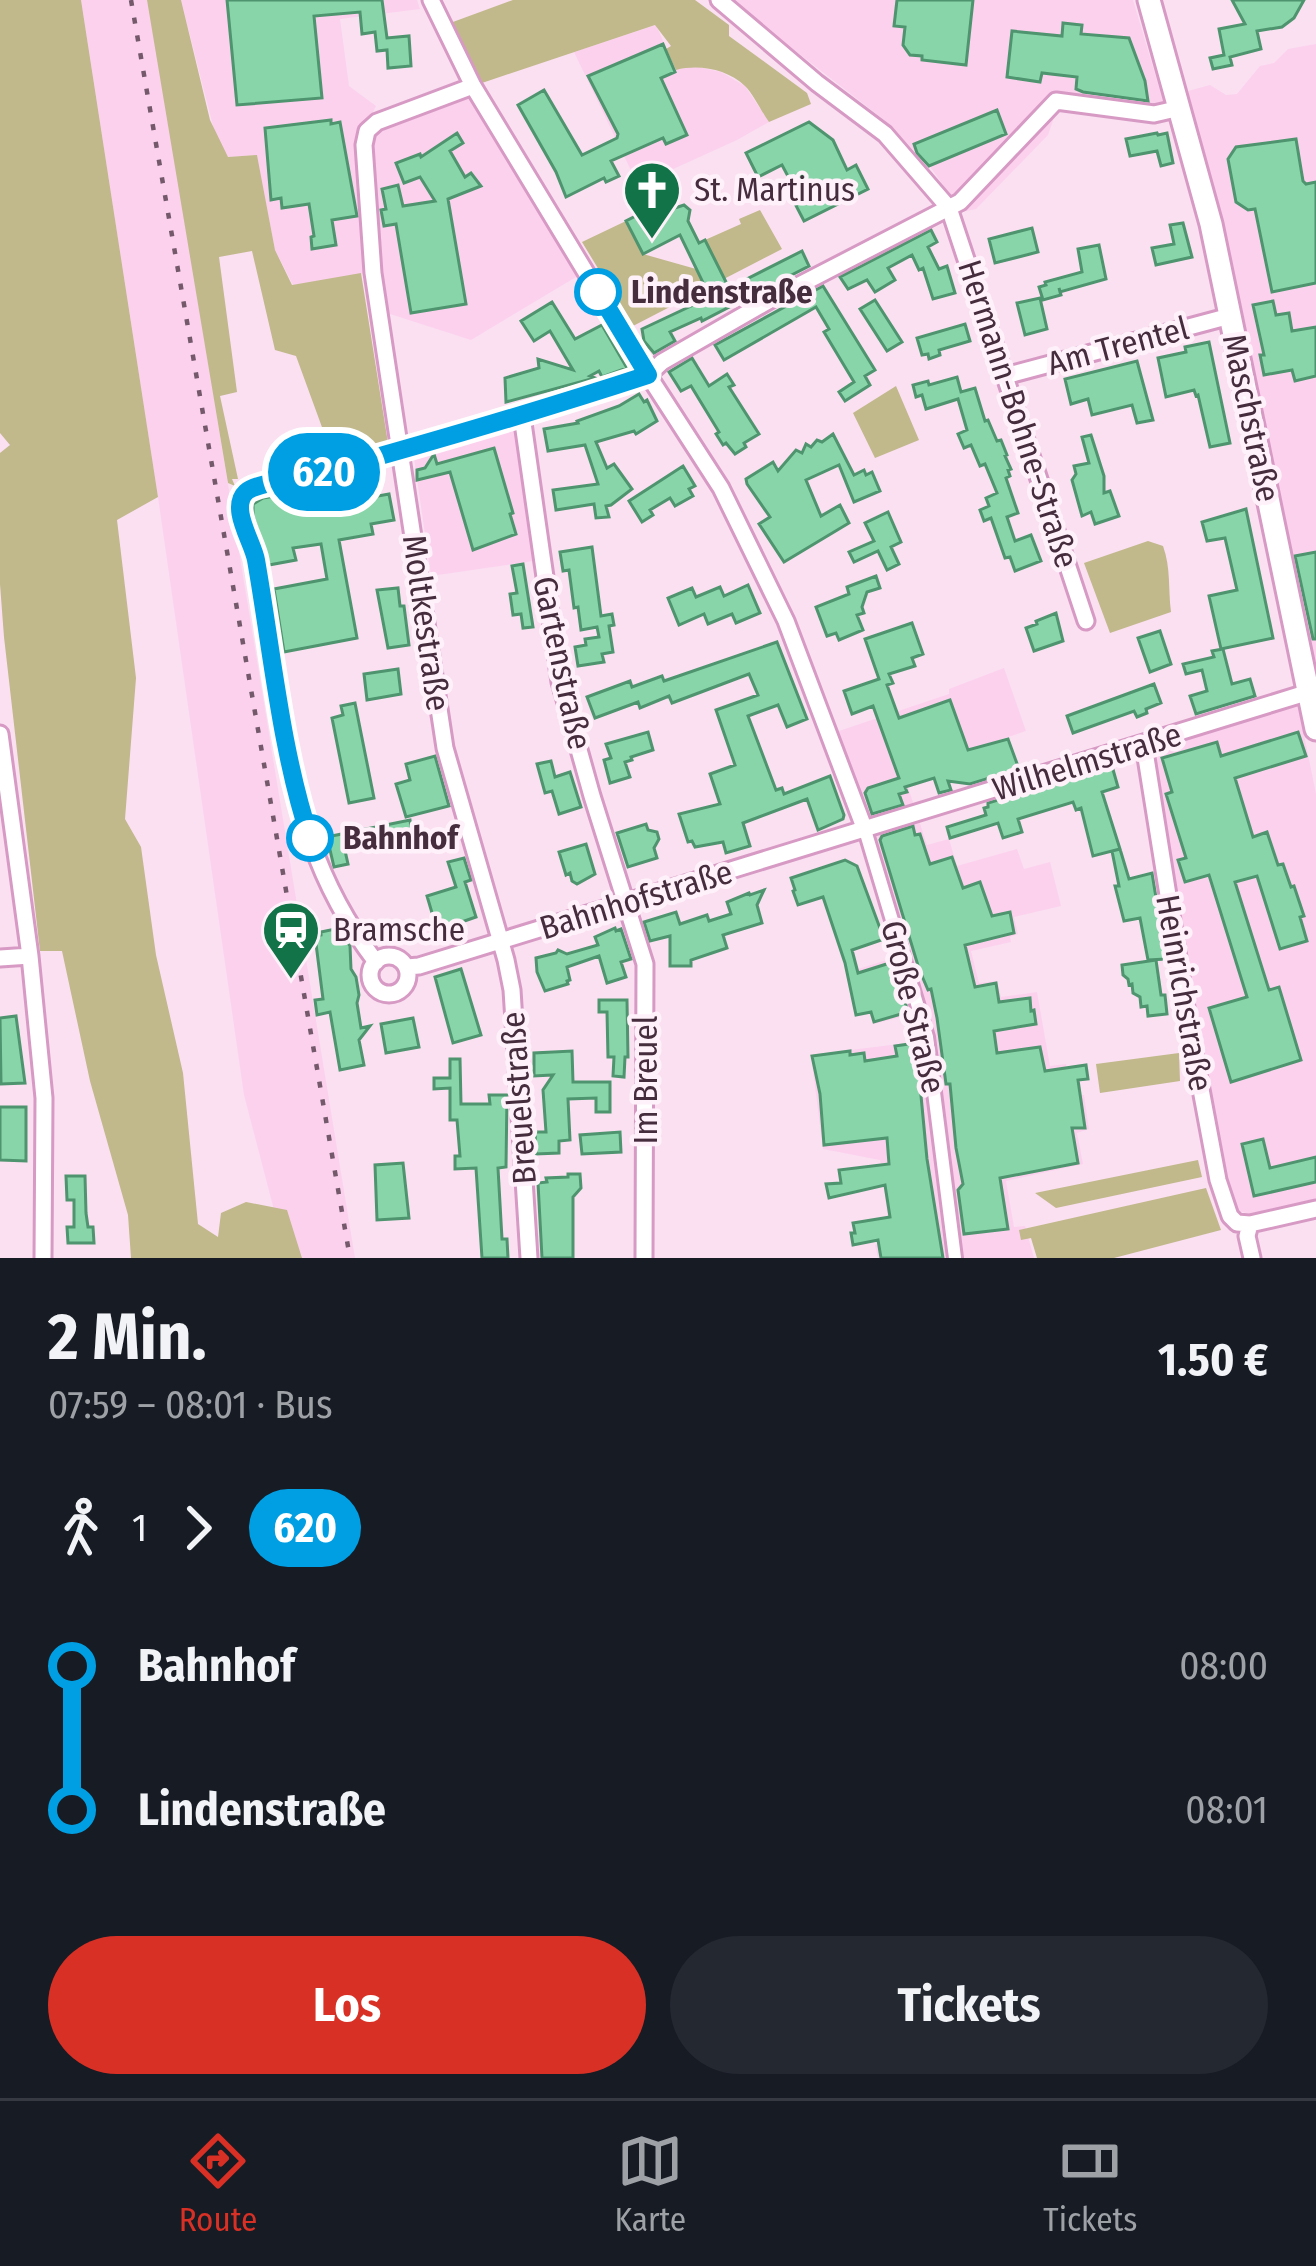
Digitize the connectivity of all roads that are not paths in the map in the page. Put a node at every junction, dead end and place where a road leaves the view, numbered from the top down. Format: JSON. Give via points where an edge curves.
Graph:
{"nodes":[{"id":1,"x":430,"y":0,"type":"edge"},
{"id":2,"x":719,"y":0,"type":"edge"},
{"id":3,"x":1149,"y":0,"type":"edge"},
{"id":4,"x":473,"y":86,"type":"junction"},
{"id":5,"x":1180,"y":108,"type":"junction"},
{"id":6,"x":949,"y":208,"type":"junction"},
{"id":7,"x":1230,"y":316,"type":"junction"},
{"id":8,"x":648,"y":375,"type":"junction"},
{"id":9,"x":1005,"y":376,"type":"junction"},
{"id":10,"x":522,"y":416,"type":"junction"},
{"id":11,"x":400,"y":451,"type":"junction"},
{"id":12,"x":1086,"y":621,"type":"dead end"},
{"id":13,"x":1309,"y":692,"type":"junction"},
{"id":14,"x":1316,"y":729,"type":"edge"},
{"id":15,"x":0,"y":734,"type":"edge"},
{"id":16,"x":1144,"y":745,"type":"junction"},
{"id":17,"x":865,"y":830,"type":"junction"},
{"id":18,"x":628,"y":904,"type":"junction"},
{"id":19,"x":500,"y":940,"type":"junction"},
{"id":20,"x":29,"y":956,"type":"junction"},
{"id":21,"x":0,"y":958,"type":"edge"},
{"id":22,"x":376,"y":962,"type":"junction"},
{"id":23,"x":407,"y":967,"type":"junction"},
{"id":24,"x":1316,"y":1209,"type":"edge"},
{"id":25,"x":1250,"y":1225,"type":"junction"},
{"id":26,"x":44,"y":1258,"type":"edge"},
{"id":27,"x":529,"y":1258,"type":"edge"},
{"id":28,"x":644,"y":1258,"type":"edge"},
{"id":29,"x":955,"y":1258,"type":"edge"},
{"id":30,"x":1252,"y":1258,"type":"edge"}],
"edges":[{"from":1,"to":4,"type":"street"},
{"from":2,"to":6,"type":"street","name":"Hermann-Bohne-Straße","via":[[885,134]]},
{"from":3,"to":5,"type":"main road","name":"Maschstraße"},
{"from":4,"to":8,"type":"street"},
{"from":4,"to":11,"type":"street","name":"Moltkestraße","via":[[377,122],[364,140],[373,272]]},
{"from":5,"to":6,"type":"street","via":[[1154,114],[1057,100]]},
{"from":5,"to":7,"type":"main road","name":"Maschstraße"},
{"from":6,"to":8,"type":"street"},
{"from":6,"to":9,"type":"street","name":"Hermann-Bohne-Straße"},
{"from":7,"to":9,"type":"street","name":"Am Trentel"},
{"from":7,"to":13,"type":"main road","name":"Maschstraße"},
{"from":8,"to":10,"type":"street"},
{"from":8,"to":17,"type":"street","via":[[721,488],[786,621]]},
{"from":9,"to":12,"type":"street","name":"Hermann-Bohne-Straße"},
{"from":10,"to":11,"type":"street"},
{"from":10,"to":18,"type":"street","name":"Gartenstraße","via":[[560,682]]},
{"from":11,"to":19,"type":"street","name":"Moltkestraße","via":[[445,748]]},
{"from":11,"to":22,"type":"street","via":[[257,486],[246,491],[240,512],[255,551],[313,848],[347,923]]},
{"from":13,"to":14,"type":"main road","name":"Maschstraße"},
{"from":13,"to":16,"type":"street","name":"Wilhelmstraße"},
{"from":15,"to":20,"type":"street"},
{"from":16,"to":17,"type":"street","name":"Wilhelmstraße"},
{"from":16,"to":25,"type":"street","name":"Heinrichstraße","via":[[1218,1180],[1230,1216]]},
{"from":17,"to":18,"type":"street","name":"Bahnhofstraße"},
{"from":17,"to":29,"type":"street","name":"Große Straße","via":[[927,1037]]},
{"from":18,"to":19,"type":"street","name":"Bahnhofstraße"},
{"from":18,"to":28,"type":"street","name":"Im Breuel","via":[[646,982]]},
{"from":19,"to":23,"type":"street","name":"Bahnhofstraße"},
{"from":19,"to":27,"type":"street","name":"Breuelstraße","via":[[512,990]]},
{"from":20,"to":21,"type":"street"},
{"from":20,"to":26,"type":"street","via":[[44,1098]]},
{"from":22,"to":23,"type":"street","via":[[393,956]]},
{"from":22,"to":23,"type":"street","via":[[370,977],[383,994],[404,988]]},
{"from":24,"to":25,"type":"street"},
{"from":25,"to":30,"type":"street"}]}
